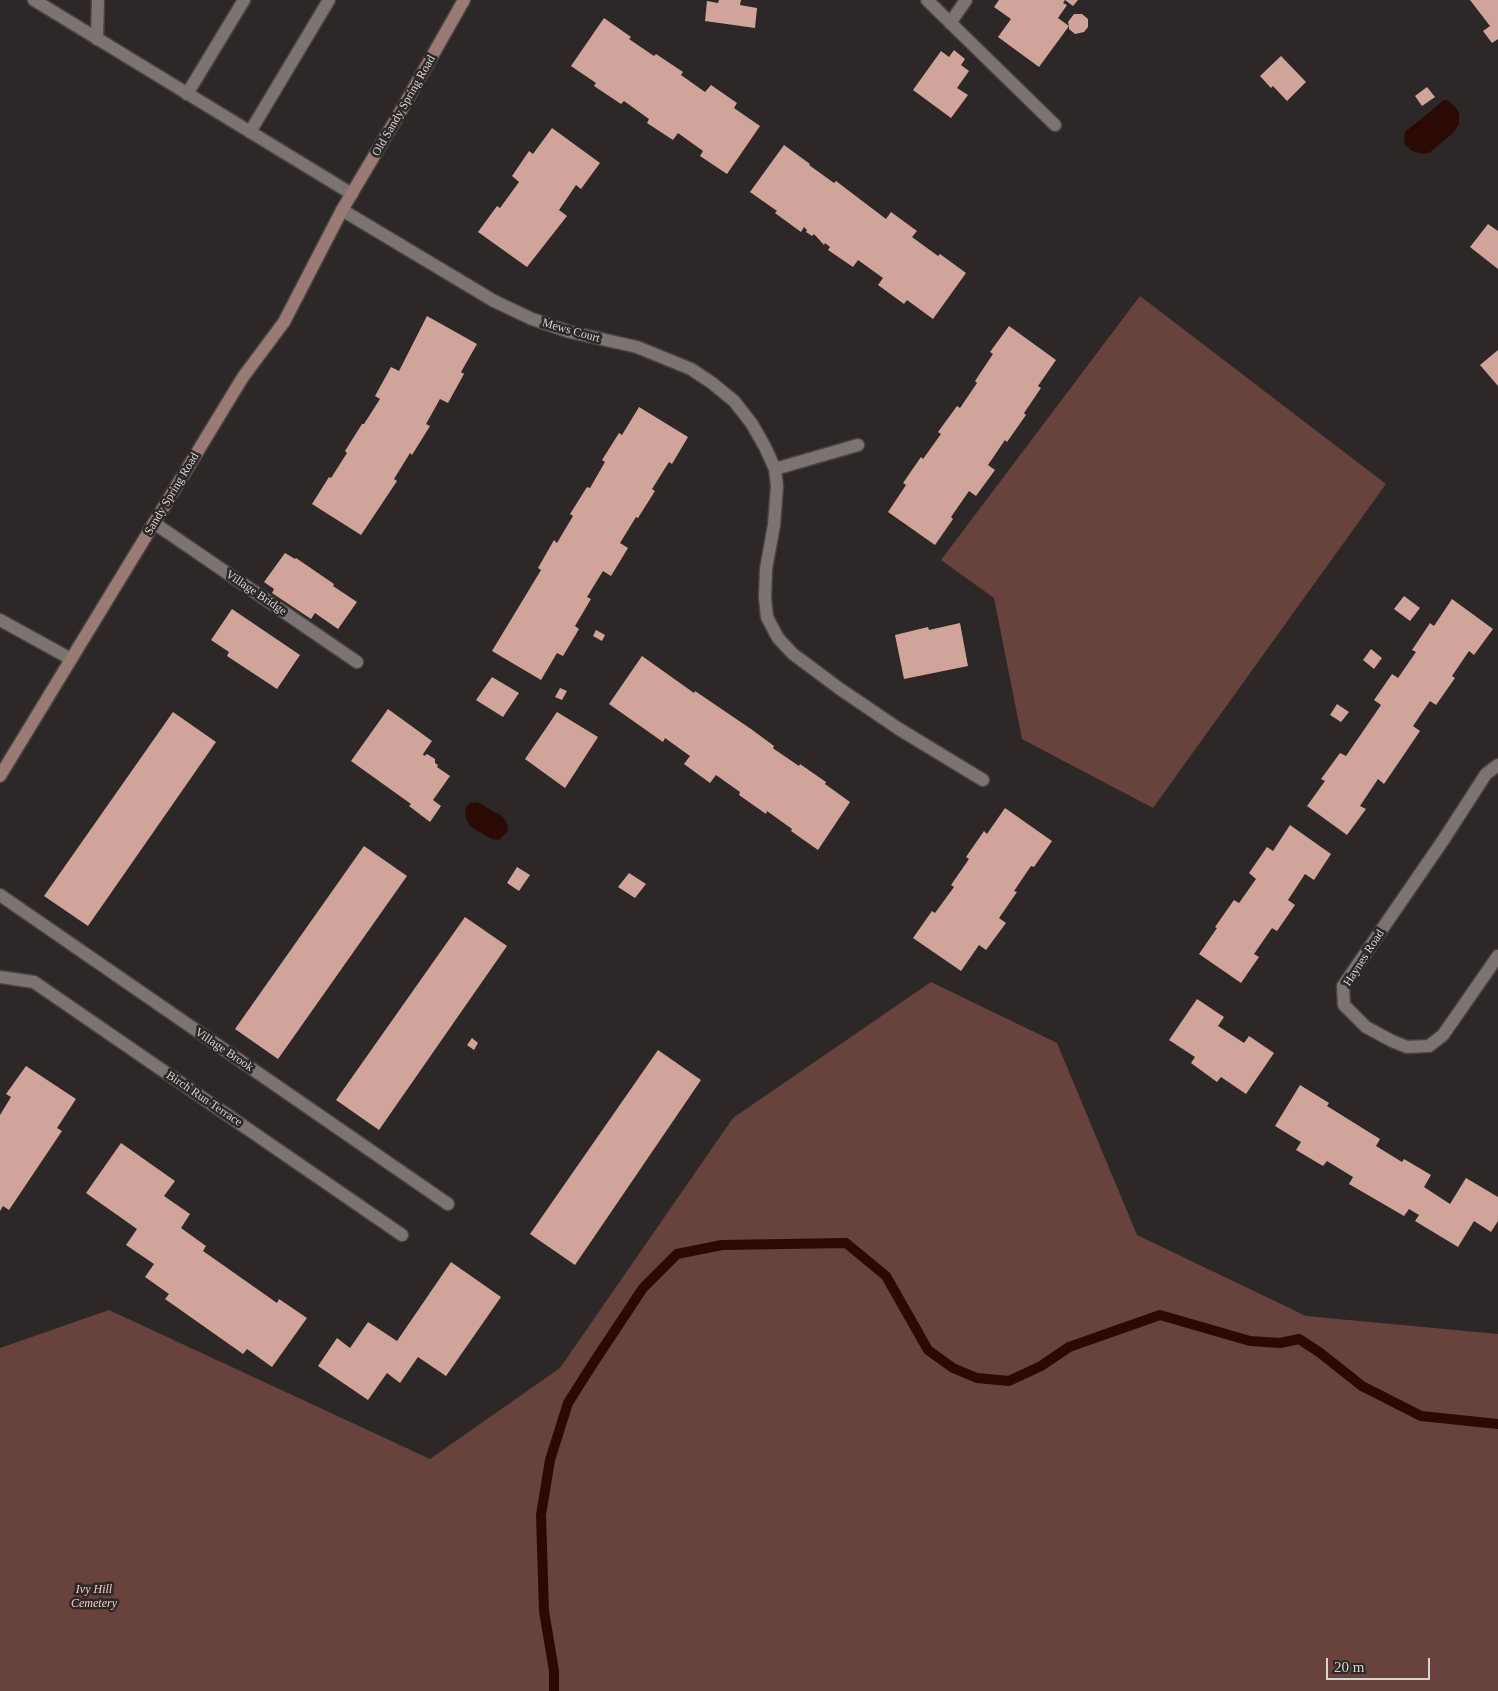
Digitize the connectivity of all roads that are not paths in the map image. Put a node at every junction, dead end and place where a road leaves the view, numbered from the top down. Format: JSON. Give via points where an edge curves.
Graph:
{"nodes":[{"id":1,"x":34,"y":0,"type":"edge"},
{"id":2,"x":98,"y":0,"type":"edge"},
{"id":3,"x":244,"y":0,"type":"edge"},
{"id":4,"x":329,"y":0,"type":"edge"},
{"id":5,"x":464,"y":0,"type":"edge"},
{"id":6,"x":926,"y":0,"type":"edge"},
{"id":7,"x":966,"y":0,"type":"edge"},
{"id":8,"x":950,"y":23,"type":"junction"},
{"id":9,"x":98,"y":39,"type":"junction"},
{"id":10,"x":187,"y":94,"type":"junction"},
{"id":11,"x":1055,"y":125,"type":"dead end"},
{"id":12,"x":250,"y":132,"type":"junction"},
{"id":13,"x":352,"y":194,"type":"junction"},
{"id":14,"x":342,"y":210,"type":"junction"},
{"id":15,"x":858,"y":445,"type":"dead end"},
{"id":16,"x":775,"y":469,"type":"junction"},
{"id":17,"x":154,"y":523,"type":"junction"},
{"id":18,"x":0,"y":620,"type":"edge"},
{"id":19,"x":71,"y":659,"type":"junction"},
{"id":20,"x":356,"y":662,"type":"dead end"},
{"id":21,"x":1498,"y":765,"type":"edge"},
{"id":22,"x":0,"y":776,"type":"edge"},
{"id":23,"x":983,"y":780,"type":"dead end"},
{"id":24,"x":0,"y":895,"type":"edge"},
{"id":25,"x":1498,"y":956,"type":"edge"},
{"id":26,"x":0,"y":977,"type":"edge"},
{"id":27,"x":448,"y":1204,"type":"dead end"},
{"id":28,"x":402,"y":1235,"type":"dead end"}],
"edges":[{"from":1,"to":9,"type":"street"},
{"from":2,"to":9,"type":"street"},
{"from":3,"to":10,"type":"street"},
{"from":4,"to":12,"type":"street"},
{"from":5,"to":13,"type":"street","name":"Old Sandy Spring Road"},
{"from":6,"to":8,"type":"street"},
{"from":7,"to":8,"type":"street"},
{"from":8,"to":11,"type":"street"},
{"from":9,"to":10,"type":"street"},
{"from":10,"to":12,"type":"street"},
{"from":12,"to":13,"type":"street"},
{"from":13,"to":14,"type":"street","name":"Old Sandy Spring Road"},
{"from":14,"to":16,"type":"street","name":"Mews Court","via":[[494,301],[532,320],[637,348],[691,369],[734,401],[752,424]]},
{"from":14,"to":17,"type":"street","name":"Sandy Spring Road","via":[[284,322],[243,377]]},
{"from":15,"to":16,"type":"street"},
{"from":16,"to":23,"type":"street","via":[[774,525],[764,598],[767,618],[778,638],[793,654],[847,694],[899,730]]},
{"from":17,"to":19,"type":"street","name":"Sandy Spring Road"},
{"from":17,"to":20,"type":"street","name":"Village Bridge"},
{"from":18,"to":19,"type":"street"},
{"from":19,"to":22,"type":"street","name":"Sandy Spring Road"},
{"from":21,"to":25,"type":"street","name":"Haynes Road","via":[[1486,774],[1343,986],[1344,1005],[1366,1027],[1392,1041],[1407,1047],[1429,1046],[1443,1034]]},
{"from":24,"to":27,"type":"street","name":"Village Brook"},
{"from":26,"to":28,"type":"street","name":"Birch Run Terrace","via":[[34,982]]}]}
